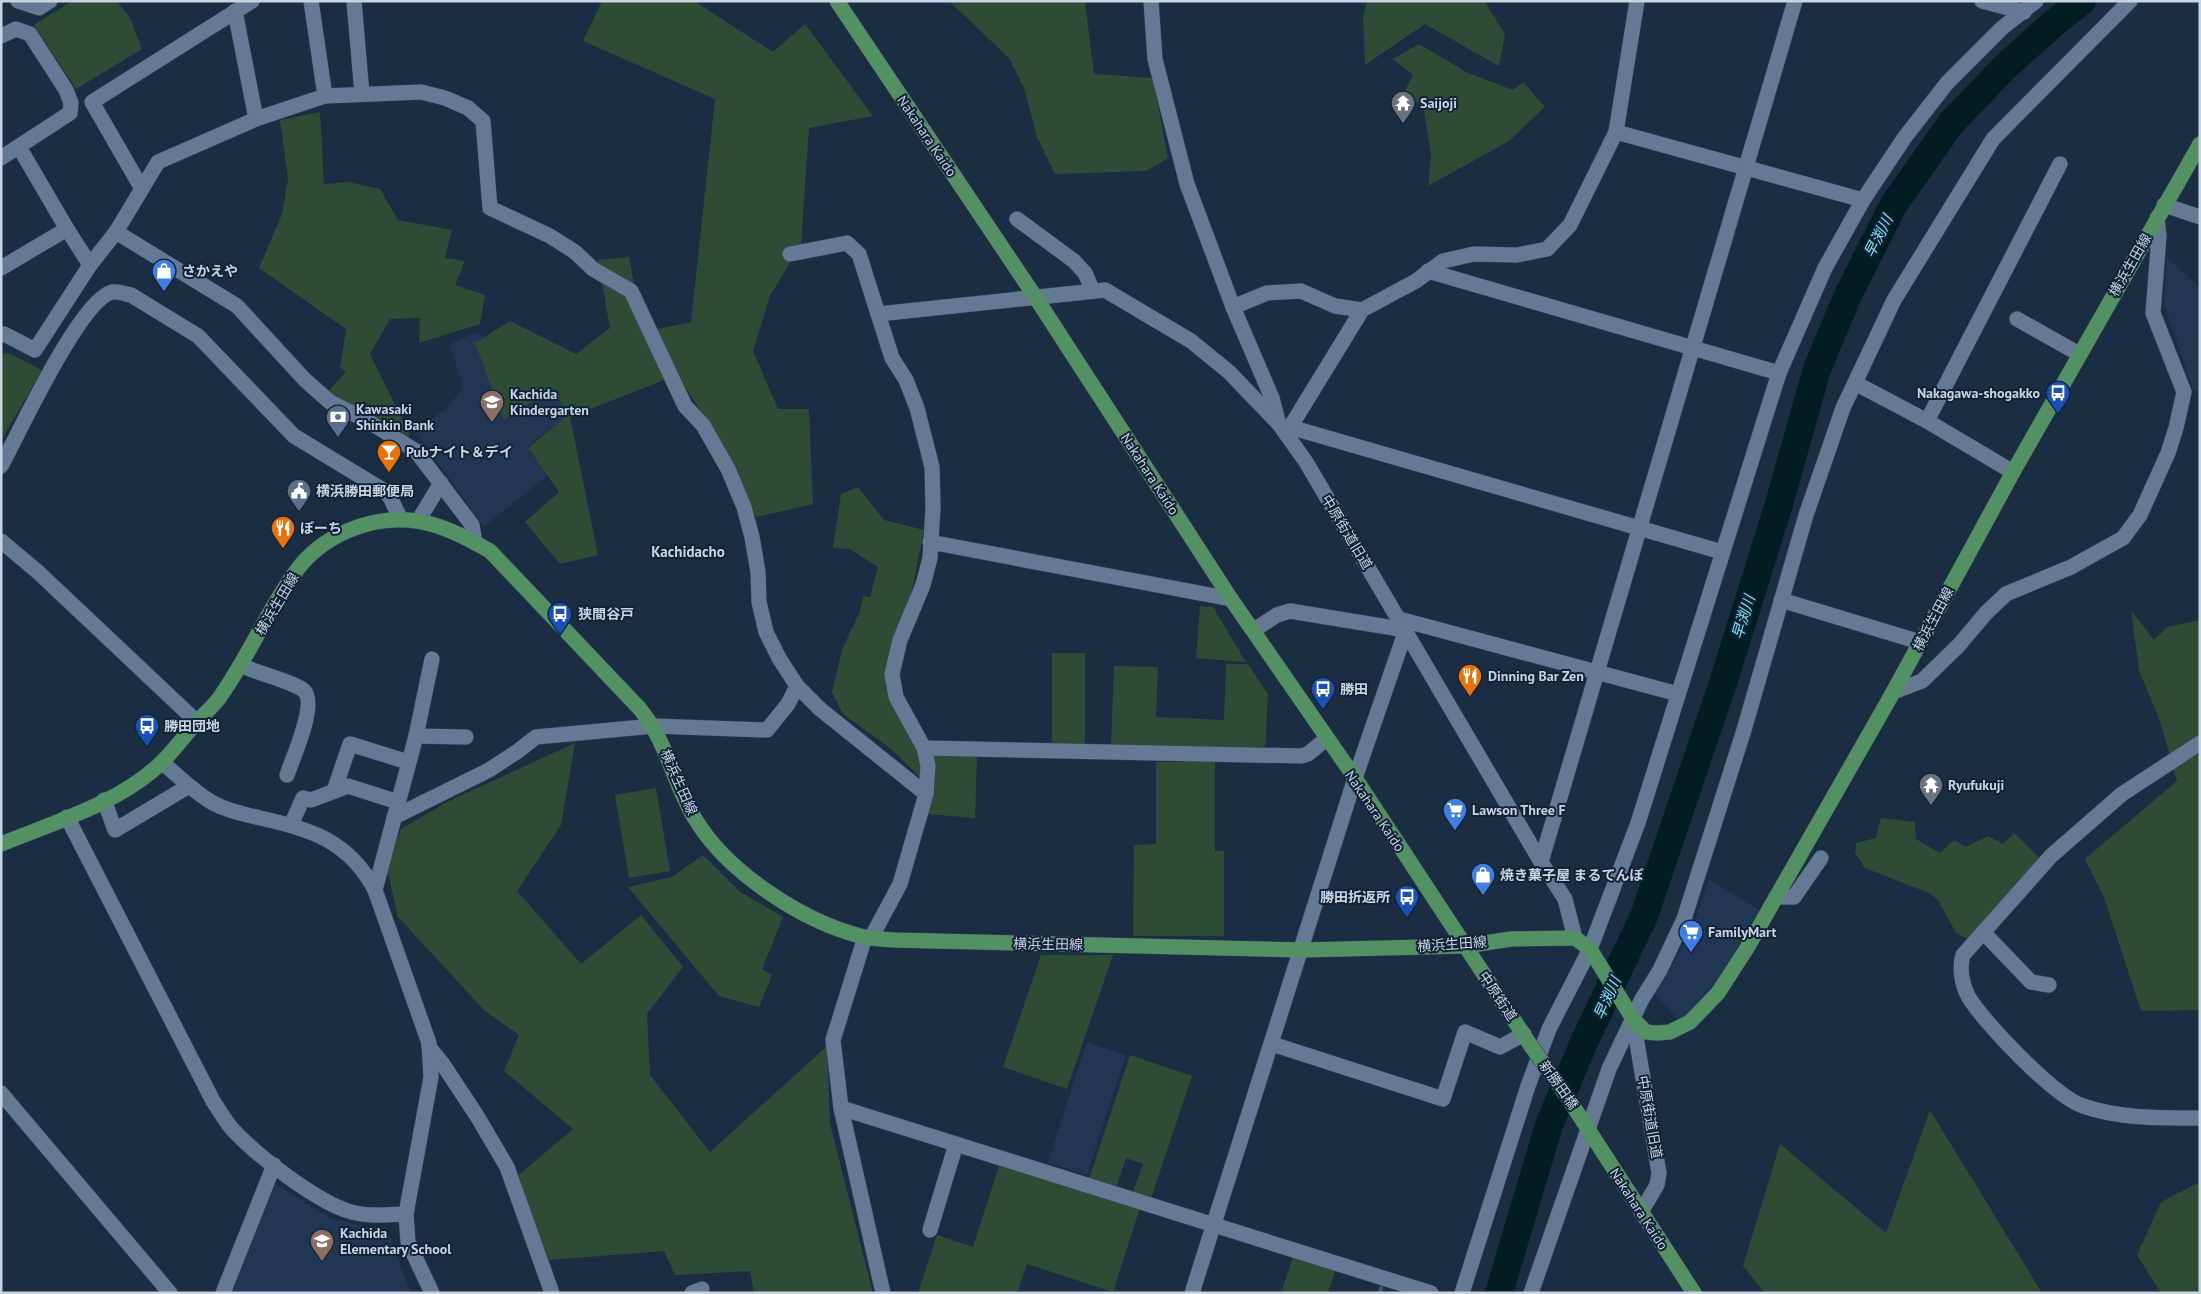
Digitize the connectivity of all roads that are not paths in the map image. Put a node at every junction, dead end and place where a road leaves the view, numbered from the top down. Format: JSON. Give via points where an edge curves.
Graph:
{"nodes":[{"id":1,"x":18,"y":1,"type":"edge"},
{"id":2,"x":50,"y":1,"type":"edge"},
{"id":3,"x":252,"y":1,"type":"edge"},
{"id":4,"x":311,"y":1,"type":"edge"},
{"id":5,"x":354,"y":1,"type":"edge"},
{"id":6,"x":837,"y":1,"type":"edge"},
{"id":7,"x":1151,"y":1,"type":"edge"},
{"id":8,"x":1637,"y":1,"type":"edge"},
{"id":9,"x":1795,"y":1,"type":"edge"},
{"id":10,"x":1982,"y":1,"type":"edge"},
{"id":11,"x":2036,"y":1,"type":"edge"},
{"id":12,"x":2130,"y":1,"type":"edge"},
{"id":13,"x":235,"y":11,"type":"junction"},
{"id":14,"x":2024,"y":12,"type":"junction"},
{"id":15,"x":1,"y":36,"type":"edge"},
{"id":16,"x":362,"y":94,"type":"junction"},
{"id":17,"x":325,"y":96,"type":"junction"},
{"id":18,"x":256,"y":119,"type":"junction"},
{"id":19,"x":1616,"y":132,"type":"junction"},
{"id":20,"x":2200,"y":144,"type":"edge"},
{"id":21,"x":19,"y":147,"type":"junction"},
{"id":22,"x":1,"y":158,"type":"edge"},
{"id":23,"x":2060,"y":164,"type":"dead end"},
{"id":24,"x":1746,"y":169,"type":"junction"},
{"id":25,"x":141,"y":187,"type":"junction"},
{"id":26,"x":1863,"y":200,"type":"junction"},
{"id":27,"x":2164,"y":205,"type":"junction"},
{"id":28,"x":2200,"y":217,"type":"edge"},
{"id":29,"x":2157,"y":218,"type":"junction"},
{"id":30,"x":1017,"y":219,"type":"dead end"},
{"id":31,"x":67,"y":229,"type":"junction"},
{"id":32,"x":116,"y":232,"type":"junction"},
{"id":33,"x":790,"y":254,"type":"dead end"},
{"id":34,"x":90,"y":265,"type":"junction"},
{"id":35,"x":1,"y":268,"type":"edge"},
{"id":36,"x":1428,"y":271,"type":"junction"},
{"id":37,"x":1093,"y":291,"type":"junction"},
{"id":38,"x":1036,"y":298,"type":"junction"},
{"id":39,"x":1233,"y":307,"type":"junction"},
{"id":40,"x":1362,"y":310,"type":"junction"},
{"id":41,"x":878,"y":314,"type":"junction"},
{"id":42,"x":2017,"y":319,"type":"dead end"},
{"id":43,"x":1,"y":335,"type":"edge"},
{"id":44,"x":1694,"y":347,"type":"junction"},
{"id":45,"x":2079,"y":354,"type":"junction"},
{"id":46,"x":1779,"y":373,"type":"junction"},
{"id":47,"x":1855,"y":382,"type":"junction"},
{"id":48,"x":1927,"y":421,"type":"junction"},
{"id":49,"x":1285,"y":428,"type":"junction"},
{"id":50,"x":1,"y":466,"type":"edge"},
{"id":51,"x":2013,"y":472,"type":"junction"},
{"id":52,"x":441,"y":483,"type":"junction"},
{"id":53,"x":401,"y":520,"type":"junction"},
{"id":54,"x":418,"y":521,"type":"junction"},
{"id":55,"x":1640,"y":528,"type":"junction"},
{"id":56,"x":1,"y":541,"type":"edge"},
{"id":57,"x":930,"y":542,"type":"junction"},
{"id":58,"x":475,"y":543,"type":"junction"},
{"id":59,"x":1722,"y":552,"type":"junction"},
{"id":60,"x":1231,"y":599,"type":"junction"},
{"id":61,"x":1781,"y":600,"type":"junction"},
{"id":62,"x":1402,"y":624,"type":"junction"},
{"id":63,"x":1254,"y":630,"type":"junction"},
{"id":64,"x":1920,"y":642,"type":"junction"},
{"id":65,"x":432,"y":659,"type":"dead end"},
{"id":66,"x":241,"y":665,"type":"junction"},
{"id":67,"x":1597,"y":674,"type":"junction"},
{"id":68,"x":798,"y":686,"type":"junction"},
{"id":69,"x":1893,"y":692,"type":"junction"},
{"id":70,"x":1678,"y":694,"type":"junction"},
{"id":71,"x":196,"y":722,"type":"junction"},
{"id":72,"x":654,"y":726,"type":"junction"},
{"id":73,"x":416,"y":736,"type":"junction"},
{"id":74,"x":466,"y":737,"type":"dead end"},
{"id":75,"x":1326,"y":738,"type":"junction"},
{"id":76,"x":2200,"y":744,"type":"edge"},
{"id":77,"x":924,"y":748,"type":"junction"},
{"id":78,"x":162,"y":762,"type":"junction"},
{"id":79,"x":408,"y":762,"type":"junction"},
{"id":80,"x":287,"y":775,"type":"dead end"},
{"id":81,"x":1355,"y":778,"type":"junction"},
{"id":82,"x":189,"y":786,"type":"junction"},
{"id":83,"x":334,"y":791,"type":"junction"},
{"id":84,"x":926,"y":794,"type":"junction"},
{"id":85,"x":104,"y":800,"type":"junction"},
{"id":86,"x":396,"y":809,"type":"junction"},
{"id":87,"x":68,"y":816,"type":"junction"},
{"id":88,"x":291,"y":825,"type":"junction"},
{"id":89,"x":1,"y":844,"type":"edge"},
{"id":90,"x":1821,"y":858,"type":"dead end"},
{"id":91,"x":1542,"y":862,"type":"junction"},
{"id":92,"x":375,"y":890,"type":"junction"},
{"id":93,"x":1776,"y":897,"type":"junction"},
{"id":94,"x":1983,"y":932,"type":"junction"},
{"id":95,"x":868,"y":938,"type":"junction"},
{"id":96,"x":1575,"y":938,"type":"junction"},
{"id":97,"x":1464,"y":946,"type":"junction"},
{"id":98,"x":1302,"y":950,"type":"junction"},
{"id":99,"x":1592,"y":954,"type":"junction"},
{"id":100,"x":2049,"y":985,"type":"dead end"},
{"id":101,"x":1631,"y":1016,"type":"junction"},
{"id":102,"x":1528,"y":1040,"type":"junction"},
{"id":103,"x":1272,"y":1044,"type":"junction"},
{"id":104,"x":429,"y":1047,"type":"junction"},
{"id":105,"x":1,"y":1093,"type":"edge"},
{"id":106,"x":841,"y":1108,"type":"junction"},
{"id":107,"x":2200,"y":1118,"type":"edge"},
{"id":108,"x":1587,"y":1127,"type":"junction"},
{"id":109,"x":956,"y":1144,"type":"junction"},
{"id":110,"x":274,"y":1165,"type":"junction"},
{"id":111,"x":1641,"y":1212,"type":"junction"},
{"id":112,"x":406,"y":1214,"type":"junction"},
{"id":113,"x":1213,"y":1226,"type":"junction"},
{"id":114,"x":930,"y":1230,"type":"dead end"},
{"id":115,"x":170,"y":1293,"type":"edge"},
{"id":116,"x":223,"y":1293,"type":"edge"},
{"id":117,"x":432,"y":1293,"type":"edge"},
{"id":118,"x":552,"y":1293,"type":"edge"},
{"id":119,"x":883,"y":1293,"type":"edge"},
{"id":120,"x":1192,"y":1293,"type":"edge"},
{"id":121,"x":1431,"y":1293,"type":"edge"},
{"id":122,"x":1462,"y":1293,"type":"edge"},
{"id":123,"x":1531,"y":1293,"type":"edge"},
{"id":124,"x":1694,"y":1293,"type":"edge"}],
"edges":[{"from":1,"to":2,"type":"street","via":[[39,8]]},
{"from":3,"to":13,"type":"street"},
{"from":4,"to":17,"type":"street"},
{"from":5,"to":16,"type":"street"},
{"from":6,"to":38,"type":"main road","name":"Nakahara Kaido"},
{"from":7,"to":39,"type":"street","via":[[1155,59],[1187,184]]},
{"from":8,"to":19,"type":"street"},
{"from":9,"to":24,"type":"street"},
{"from":10,"to":14,"type":"street"},
{"from":11,"to":14,"type":"street"},
{"from":12,"to":47,"type":"street","via":[[1994,139],[1894,300]]},
{"from":13,"to":18,"type":"street"},
{"from":13,"to":25,"type":"street","via":[[92,102]]},
{"from":14,"to":26,"type":"street","via":[[2002,28],[1947,83],[1905,137]]},
{"from":15,"to":21,"type":"street","via":[[16,29],[30,34],[66,90],[70,103],[70,113]]},
{"from":16,"to":17,"type":"street"},
{"from":16,"to":68,"type":"street","via":[[420,92],[468,108],[483,121],[490,208],[550,236],[594,269],[631,291],[685,406],[703,426],[728,469],[752,536],[759,602],[766,632]]},
{"from":17,"to":18,"type":"street"},
{"from":18,"to":25,"type":"street","via":[[158,162]]},
{"from":19,"to":24,"type":"street"},
{"from":19,"to":36,"type":"street","via":[[1570,225],[1547,249],[1517,255],[1474,254],[1443,261]]},
{"from":20,"to":27,"type":"main road","name":"横浜生田線"},
{"from":21,"to":22,"type":"street"},
{"from":21,"to":31,"type":"street"},
{"from":23,"to":48,"type":"street"},
{"from":24,"to":26,"type":"street"},
{"from":24,"to":44,"type":"street"},
{"from":25,"to":32,"type":"street"},
{"from":26,"to":46,"type":"street","via":[[1825,268]]},
{"from":27,"to":28,"type":"street"},
{"from":27,"to":29,"type":"main road","name":"横浜生田線"},
{"from":29,"to":45,"type":"main road","name":"横浜生田線"},
{"from":29,"to":69,"type":"street","via":[[2159,236],[2153,313],[2184,392],[2168,453],[2140,515],[2123,538],[2071,567],[2006,594],[1922,681]]},
{"from":30,"to":37,"type":"street","via":[[1074,262],[1085,273]]},
{"from":31,"to":34,"type":"street"},
{"from":31,"to":35,"type":"street"},
{"from":32,"to":34,"type":"street"},
{"from":32,"to":52,"type":"street","via":[[236,306],[330,402],[416,450]]},
{"from":33,"to":41,"type":"street","via":[[847,243],[860,254]]},
{"from":34,"to":43,"type":"street","via":[[35,350]]},
{"from":36,"to":40,"type":"street","via":[[1416,281]]},
{"from":36,"to":44,"type":"street"},
{"from":37,"to":38,"type":"street","name":"中原街道旧道"},
{"from":37,"to":49,"type":"street","name":"中原街道旧道","via":[[1111,293],[1192,341],[1229,372]]},
{"from":38,"to":41,"type":"street","name":"中原街道旧道"},
{"from":38,"to":60,"type":"main road","name":"Nakahara Kaido"},
{"from":39,"to":40,"type":"street","via":[[1267,293],[1301,290],[1335,306]]},
{"from":39,"to":49,"type":"street"},
{"from":40,"to":49,"type":"street"},
{"from":41,"to":57,"type":"street","via":[[892,358],[918,408],[932,467],[934,508]]},
{"from":42,"to":45,"type":"street"},
{"from":44,"to":46,"type":"street"},
{"from":44,"to":55,"type":"street"},
{"from":45,"to":51,"type":"main road","name":"横浜生田線"},
{"from":46,"to":59,"type":"street"},
{"from":47,"to":48,"type":"street"},
{"from":47,"to":61,"type":"street","via":[[1809,506]]},
{"from":48,"to":51,"type":"street"},
{"from":49,"to":55,"type":"street"},
{"from":49,"to":62,"type":"street","name":"中原街道旧道"},
{"from":50,"to":53,"type":"street","via":[[70,336],[99,299],[111,292],[119,292],[131,295],[198,336],[294,436],[383,490]]},
{"from":51,"to":64,"type":"main road","name":"横浜生田線"},
{"from":52,"to":54,"type":"street"},
{"from":52,"to":58,"type":"street","via":[[472,525]]},
{"from":53,"to":54,"type":"main road","name":"横浜生田線"},
{"from":53,"to":66,"type":"main road","name":"横浜生田線","via":[[375,522],[347,532],[318,548],[295,573]]},
{"from":54,"to":58,"type":"main road","name":"横浜生田線","via":[[446,529]]},
{"from":55,"to":59,"type":"street"},
{"from":55,"to":67,"type":"street"},
{"from":56,"to":71,"type":"street"},
{"from":57,"to":60,"type":"street"},
{"from":57,"to":77,"type":"street","via":[[930,558],[900,640],[892,674],[896,697]]},
{"from":58,"to":72,"type":"main road","name":"横浜生田線","via":[[502,563]]},
{"from":59,"to":70,"type":"street"},
{"from":60,"to":63,"type":"main road","name":"Nakahara Kaido"},
{"from":61,"to":64,"type":"street"},
{"from":61,"to":101,"type":"street","via":[[1684,919],[1660,970]]},
{"from":62,"to":63,"type":"street","via":[[1290,611]]},
{"from":62,"to":67,"type":"street"},
{"from":62,"to":81,"type":"street"},
{"from":62,"to":91,"type":"street","name":"中原街道旧道"},
{"from":63,"to":75,"type":"main road","name":"Nakahara Kaido"},
{"from":64,"to":69,"type":"main road","name":"横浜生田線"},
{"from":65,"to":73,"type":"street"},
{"from":66,"to":71,"type":"main road","name":"横浜生田線","via":[[221,696]]},
{"from":66,"to":80,"type":"street","via":[[304,689],[309,699],[309,711]]},
{"from":67,"to":70,"type":"street"},
{"from":67,"to":91,"type":"street"},
{"from":68,"to":72,"type":"street","via":[[767,730]]},
{"from":68,"to":84,"type":"street","via":[[842,728]]},
{"from":69,"to":93,"type":"main road","name":"横浜生田線"},
{"from":70,"to":99,"type":"street","via":[[1638,823]]},
{"from":71,"to":78,"type":"main road","name":"横浜生田線"},
{"from":72,"to":86,"type":"street","via":[[536,737],[488,770]]},
{"from":72,"to":95,"type":"main road","name":"横浜生田線","via":[[694,818],[735,868],[801,910],[844,931]]},
{"from":73,"to":74,"type":"street"},
{"from":73,"to":79,"type":"street"},
{"from":75,"to":77,"type":"street","via":[[1301,756]]},
{"from":75,"to":81,"type":"main road","name":"Nakahara Kaido"},
{"from":76,"to":94,"type":"street","via":[[2122,794],[2051,856]]},
{"from":77,"to":84,"type":"street","via":[[928,766]]},
{"from":78,"to":82,"type":"street"},
{"from":78,"to":85,"type":"main road","name":"横浜生田線","via":[[147,775]]},
{"from":79,"to":83,"type":"street","via":[[350,744]]},
{"from":79,"to":86,"type":"street"},
{"from":81,"to":97,"type":"main road","name":"Nakahara Kaido"},
{"from":81,"to":98,"type":"street"},
{"from":82,"to":85,"type":"street","via":[[115,830]]},
{"from":82,"to":88,"type":"street","via":[[213,803],[236,812]]},
{"from":83,"to":86,"type":"street","via":[[348,786]]},
{"from":83,"to":88,"type":"street","via":[[311,800],[303,798]]},
{"from":84,"to":95,"type":"street","via":[[900,884]]},
{"from":85,"to":87,"type":"main road","name":"横浜生田線"},
{"from":86,"to":92,"type":"street"},
{"from":87,"to":89,"type":"main road","name":"横浜生田線"},
{"from":87,"to":110,"type":"street","via":[[213,1101],[233,1131]]},
{"from":88,"to":92,"type":"street","via":[[321,835],[346,851],[365,872]]},
{"from":90,"to":93,"type":"street","via":[[1794,897]]},
{"from":91,"to":96,"type":"street","name":"中原街道旧道","via":[[1565,898]]},
{"from":92,"to":104,"type":"street"},
{"from":93,"to":101,"type":"main road","name":"横浜生田線","via":[[1718,993],[1690,1022],[1670,1032],[1646,1032]]},
{"from":94,"to":100,"type":"street","via":[[2031,982]]},
{"from":94,"to":107,"type":"street","via":[[1963,956],[1960,967],[1968,995],[1989,1023],[2037,1073],[2068,1099],[2096,1110],[2144,1119]]},
{"from":95,"to":98,"type":"main road","name":"横浜生田線"},
{"from":95,"to":106,"type":"street","via":[[833,1040]]},
{"from":96,"to":97,"type":"main road","name":"横浜生田線","via":[[1512,939]]},
{"from":96,"to":99,"type":"main road"},
{"from":97,"to":98,"type":"main road","name":"横浜生田線"},
{"from":97,"to":102,"type":"main road","name":"中原街道"},
{"from":98,"to":103,"type":"street"},
{"from":99,"to":101,"type":"main road"},
{"from":99,"to":122,"type":"street","via":[[1549,1029]]},
{"from":101,"to":108,"type":"street"},
{"from":101,"to":111,"type":"street","name":"中原街道旧道","via":[[1659,1173],[1657,1184]]},
{"from":102,"to":103,"type":"street","via":[[1500,1046],[1465,1032],[1443,1099]]},
{"from":102,"to":108,"type":"main road","name":"新勝田橋","bridge":true},
{"from":103,"to":113,"type":"street"},
{"from":104,"to":112,"type":"street","via":[[431,1077]]},
{"from":104,"to":118,"type":"street","via":[[477,1116],[507,1168]]},
{"from":105,"to":115,"type":"street"},
{"from":106,"to":109,"type":"street"},
{"from":106,"to":119,"type":"street"},
{"from":108,"to":111,"type":"main road","name":"Nakahara Kaido"},
{"from":108,"to":123,"type":"street"},
{"from":109,"to":113,"type":"street"},
{"from":109,"to":114,"type":"street"},
{"from":110,"to":112,"type":"street","via":[[323,1200],[349,1211],[371,1216]]},
{"from":110,"to":116,"type":"street"},
{"from":111,"to":124,"type":"main road","name":"Nakahara Kaido"},
{"from":112,"to":117,"type":"street","via":[[408,1242]]},
{"from":113,"to":120,"type":"street"},
{"from":113,"to":121,"type":"street"}]}
